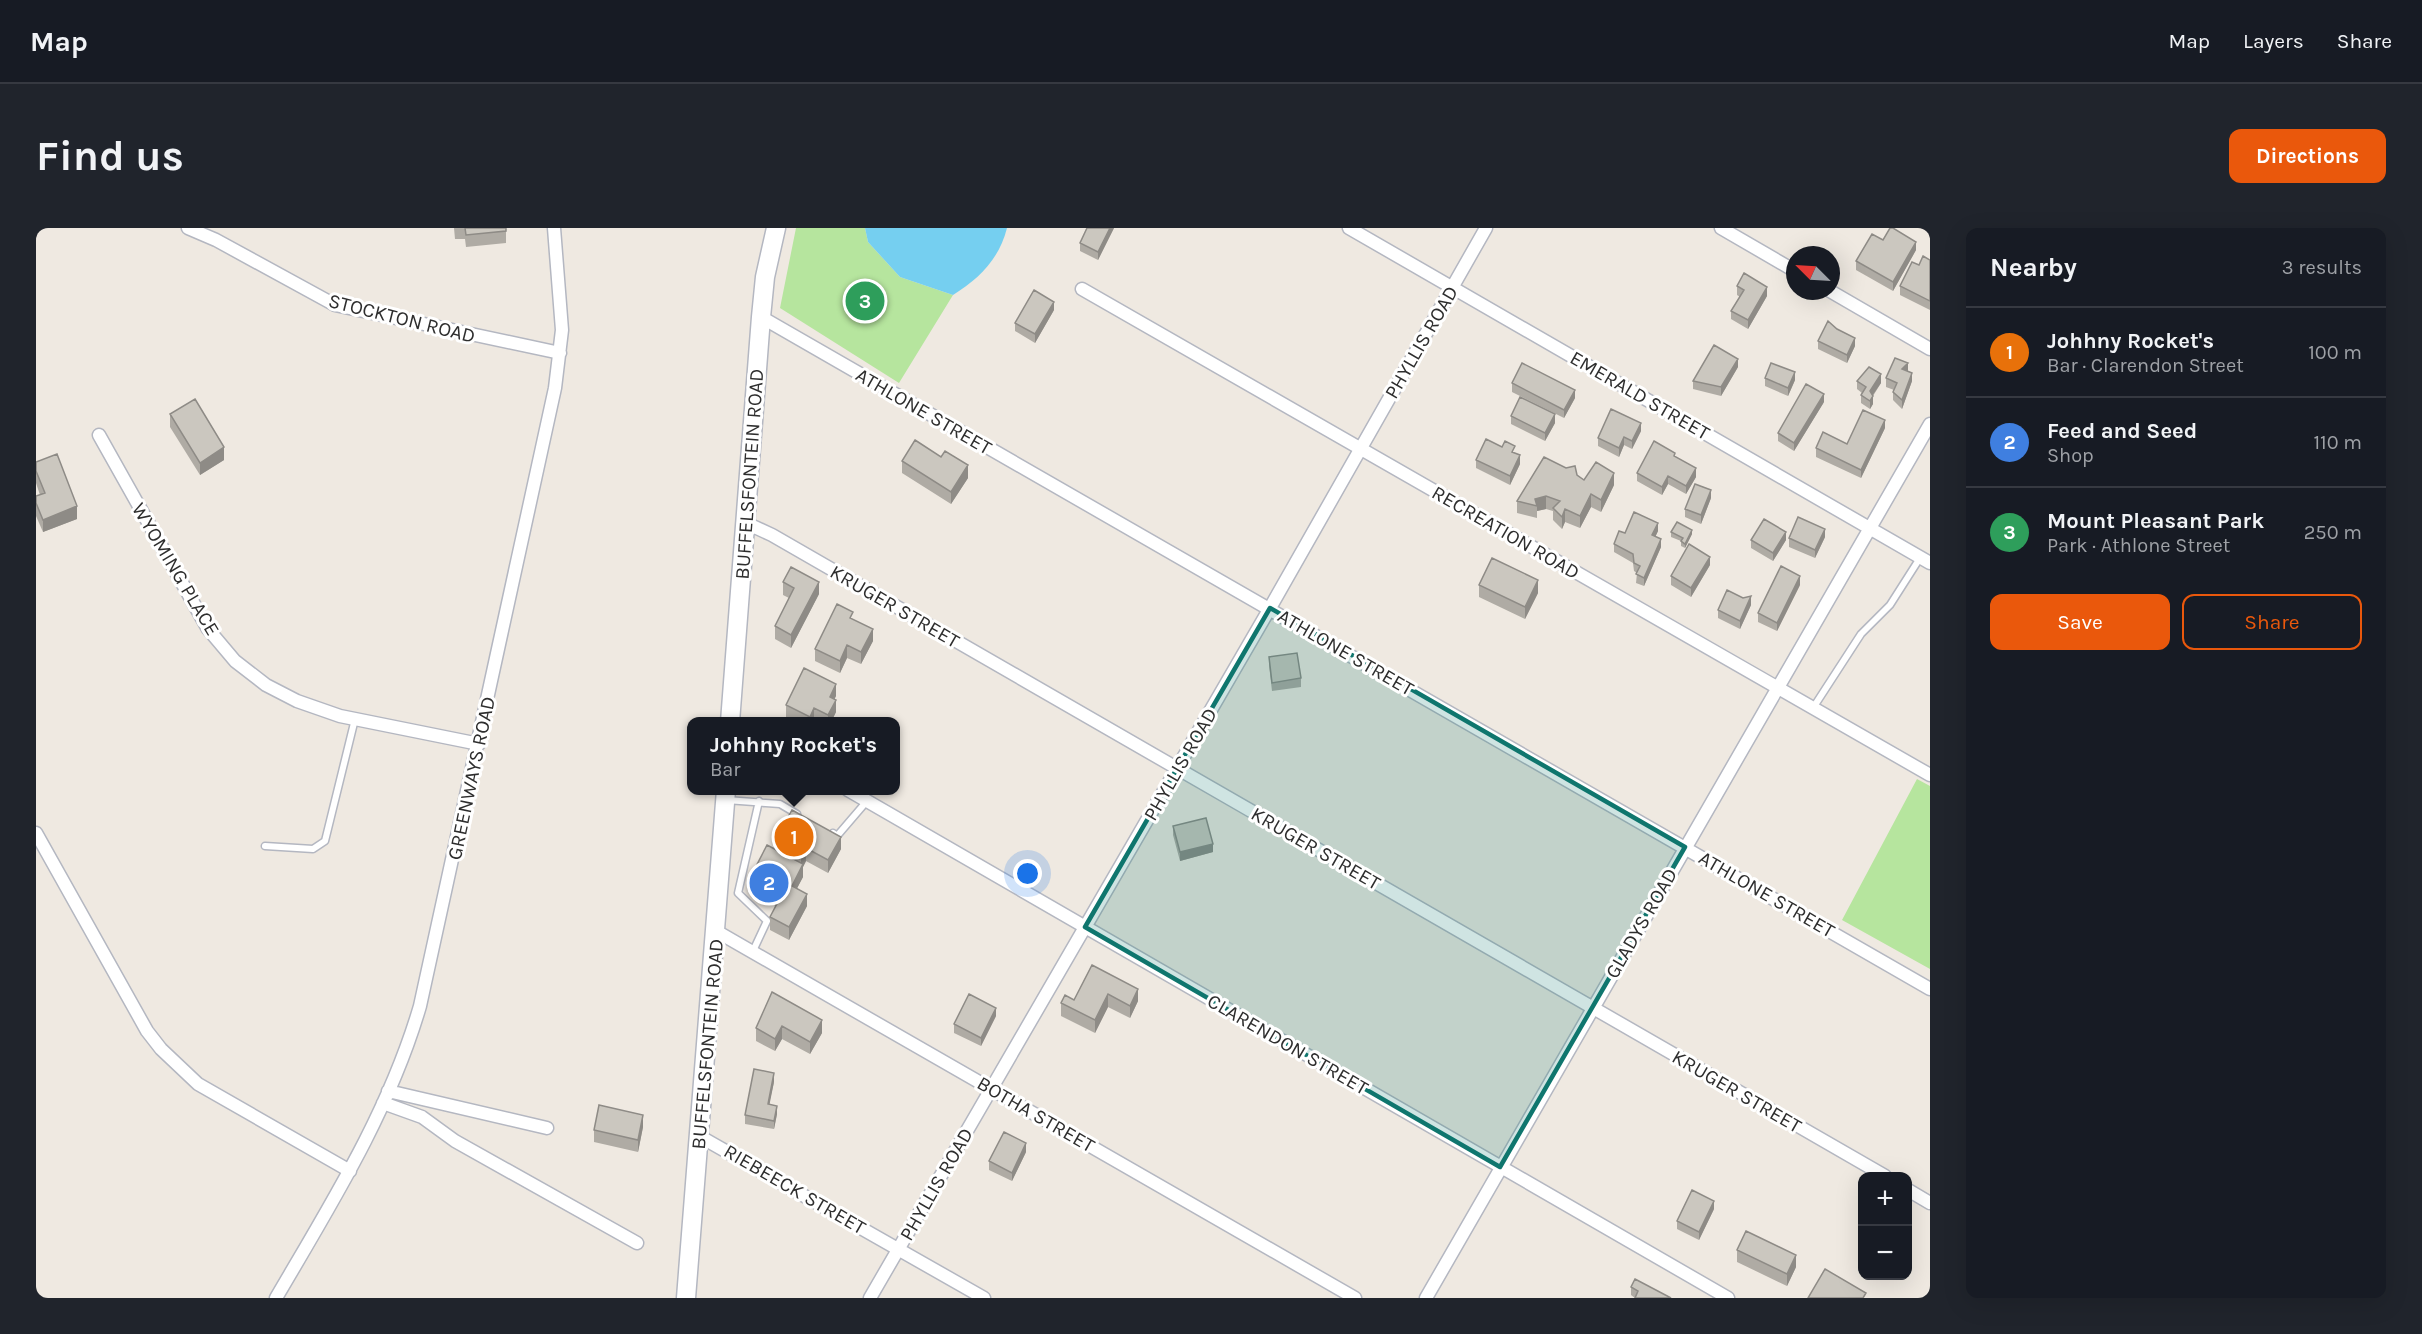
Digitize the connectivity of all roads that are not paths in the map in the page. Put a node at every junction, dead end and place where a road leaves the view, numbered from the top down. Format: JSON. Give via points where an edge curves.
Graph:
{"nodes":[{"id":1,"x":188,"y":228,"type":"edge"},
{"id":2,"x":554,"y":228,"type":"edge"},
{"id":3,"x":776,"y":228,"type":"edge"},
{"id":4,"x":1349,"y":228,"type":"edge"},
{"id":5,"x":1486,"y":228,"type":"edge"},
{"id":6,"x":1721,"y":228,"type":"edge"},
{"id":7,"x":1786,"y":266,"type":"edge"},
{"id":8,"x":1452,"y":287,"type":"junction"},
{"id":9,"x":1082,"y":289,"type":"dead end"},
{"id":10,"x":1840,"y":297,"type":"edge"},
{"id":11,"x":761,"y":316,"type":"junction"},
{"id":12,"x":1930,"y":349,"type":"edge"},
{"id":13,"x":560,"y":353,"type":"junction"},
{"id":14,"x":1930,"y":423,"type":"edge"},
{"id":15,"x":99,"y":435,"type":"dead end"},
{"id":16,"x":1359,"y":448,"type":"junction"},
{"id":17,"x":746,"y":523,"type":"junction"},
{"id":18,"x":1869,"y":527,"type":"junction"},
{"id":19,"x":1925,"y":560,"type":"edge"},
{"id":20,"x":1270,"y":608,"type":"junction"},
{"id":21,"x":1778,"y":688,"type":"junction"},
{"id":22,"x":1813,"y":708,"type":"junction"},
{"id":23,"x":730,"y":717,"type":"edge"},
{"id":24,"x":355,"y":719,"type":"junction"},
{"id":25,"x":479,"y":744,"type":"junction"},
{"id":26,"x":1178,"y":768,"type":"junction"},
{"id":27,"x":1930,"y":775,"type":"edge"},
{"id":28,"x":725,"y":795,"type":"edge"},
{"id":29,"x":857,"y":795,"type":"edge"},
{"id":30,"x":759,"y":801,"type":"junction"},
{"id":31,"x":867,"y":801,"type":"junction"},
{"id":32,"x":808,"y":820,"type":"edge"},
{"id":33,"x":828,"y":831,"type":"edge"},
{"id":34,"x":36,"y":833,"type":"edge"},
{"id":35,"x":265,"y":846,"type":"dead end"},
{"id":36,"x":1685,"y":847,"type":"junction"},
{"id":37,"x":1085,"y":927,"type":"junction"},
{"id":38,"x":716,"y":931,"type":"junction"},
{"id":39,"x":753,"y":951,"type":"junction"},
{"id":40,"x":1930,"y":989,"type":"edge"},
{"id":41,"x":1592,"y":1008,"type":"junction"},
{"id":42,"x":992,"y":1088,"type":"junction"},
{"id":43,"x":388,"y":1091,"type":"junction"},
{"id":44,"x":383,"y":1103,"type":"junction"},
{"id":45,"x":548,"y":1128,"type":"dead end"},
{"id":46,"x":699,"y":1136,"type":"junction"},
{"id":47,"x":1500,"y":1167,"type":"junction"},
{"id":48,"x":350,"y":1171,"type":"junction"},
{"id":49,"x":1878,"y":1172,"type":"edge"},
{"id":50,"x":1912,"y":1192,"type":"edge"},
{"id":51,"x":1930,"y":1203,"type":"edge"},
{"id":52,"x":637,"y":1243,"type":"dead end"},
{"id":53,"x":899,"y":1248,"type":"junction"},
{"id":54,"x":276,"y":1298,"type":"edge"},
{"id":55,"x":686,"y":1298,"type":"edge"},
{"id":56,"x":870,"y":1298,"type":"edge"},
{"id":57,"x":984,"y":1298,"type":"edge"},
{"id":58,"x":1355,"y":1298,"type":"edge"},
{"id":59,"x":1426,"y":1298,"type":"edge"},
{"id":60,"x":1728,"y":1298,"type":"edge"}],
"edges":[{"from":1,"to":13,"type":"street","name":"STOCKTON ROAD","via":[[335,305]]},
{"from":2,"to":13,"type":"street","name":"GREENWAYS ROAD","via":[[562,306]]},
{"from":3,"to":11,"type":"main road","name":"BUFFELSFONTEIN ROAD"},
{"from":4,"to":8,"type":"street","name":"EMERALD STREET"},
{"from":5,"to":8,"type":"street","name":"PHYLLIS ROAD"},
{"from":6,"to":7,"type":"street"},
{"from":8,"to":16,"type":"street","name":"PHYLLIS ROAD"},
{"from":8,"to":18,"type":"street","name":"EMERALD STREET"},
{"from":9,"to":16,"type":"street","name":"RECREATION ROAD"},
{"from":10,"to":12,"type":"street"},
{"from":11,"to":17,"type":"main road","name":"BUFFELSFONTEIN ROAD"},
{"from":11,"to":20,"type":"street","name":"ATHLONE STREET"},
{"from":13,"to":25,"type":"street","name":"GREENWAYS ROAD"},
{"from":14,"to":18,"type":"street","name":"GLADYS ROAD"},
{"from":15,"to":24,"type":"street","name":"WYOMING PLACE","via":[[208,629],[235,661],[266,685],[297,701]]},
{"from":16,"to":20,"type":"street","name":"PHYLLIS ROAD"},
{"from":16,"to":21,"type":"street","name":"RECREATION ROAD"},
{"from":17,"to":23,"type":"main road","name":"BUFFELSFONTEIN ROAD"},
{"from":17,"to":26,"type":"street","name":"KRUGER STREET"},
{"from":18,"to":19,"type":"street","name":"EMERALD STREET"},
{"from":18,"to":21,"type":"street","name":"GLADYS ROAD"},
{"from":19,"to":22,"type":"lane","via":[[1861,634]]},
{"from":20,"to":26,"type":"street","name":"PHYLLIS ROAD"},
{"from":20,"to":36,"type":"street","name":"ATHLONE STREET"},
{"from":21,"to":22,"type":"street","name":"RECREATION ROAD"},
{"from":21,"to":36,"type":"street","name":"GLADYS ROAD"},
{"from":22,"to":27,"type":"street","name":"RECREATION ROAD"},
{"from":24,"to":25,"type":"street","name":"WYOMING PLACE"},
{"from":24,"to":35,"type":"lane","via":[[325,841],[313,849]]},
{"from":25,"to":43,"type":"street","name":"GREENWAYS ROAD","via":[[420,1006]]},
{"from":26,"to":37,"type":"street","name":"PHYLLIS ROAD"},
{"from":26,"to":41,"type":"street","name":"KRUGER STREET"},
{"from":28,"to":30,"type":"lane"},
{"from":28,"to":38,"type":"main road","name":"BUFFELSFONTEIN ROAD"},
{"from":29,"to":31,"type":"street","name":"CLARENDON STREET"},
{"from":30,"to":32,"type":"lane","via":[[780,804]]},
{"from":30,"to":39,"type":"lane","via":[[738,893],[767,921]]},
{"from":31,"to":33,"type":"lane","via":[[837,836]]},
{"from":31,"to":37,"type":"street","name":"CLARENDON STREET"},
{"from":34,"to":48,"type":"street","via":[[147,1031],[162,1050],[198,1084]]},
{"from":36,"to":40,"type":"street","name":"ATHLONE STREET"},
{"from":36,"to":41,"type":"street","name":"GLADYS ROAD"},
{"from":37,"to":42,"type":"street","name":"PHYLLIS ROAD"},
{"from":37,"to":47,"type":"street","name":"CLARENDON STREET"},
{"from":38,"to":39,"type":"street","name":"BOTHA STREET"},
{"from":38,"to":46,"type":"main road","name":"BUFFELSFONTEIN ROAD"},
{"from":39,"to":42,"type":"street","name":"BOTHA STREET"},
{"from":41,"to":47,"type":"street","name":"GLADYS ROAD"},
{"from":41,"to":49,"type":"street","name":"KRUGER STREET"},
{"from":42,"to":53,"type":"street","name":"PHYLLIS ROAD"},
{"from":42,"to":58,"type":"street","name":"BOTHA STREET"},
{"from":43,"to":44,"type":"street","name":"GREENWAYS ROAD"},
{"from":43,"to":45,"type":"street"},
{"from":44,"to":48,"type":"street","name":"GREENWAYS ROAD"},
{"from":44,"to":52,"type":"street","via":[[422,1117],[455,1141]]},
{"from":46,"to":53,"type":"street","name":"RIEBEECK STREET"},
{"from":46,"to":55,"type":"main road","name":"BUFFELSFONTEIN ROAD"},
{"from":47,"to":59,"type":"street","name":"GLADYS ROAD"},
{"from":47,"to":60,"type":"street","name":"CLARENDON STREET"},
{"from":48,"to":54,"type":"street","name":"GREENWAYS ROAD"},
{"from":50,"to":51,"type":"street"},
{"from":53,"to":56,"type":"street","name":"PHYLLIS ROAD"},
{"from":53,"to":57,"type":"street","name":"RIEBEECK STREET"}]}
